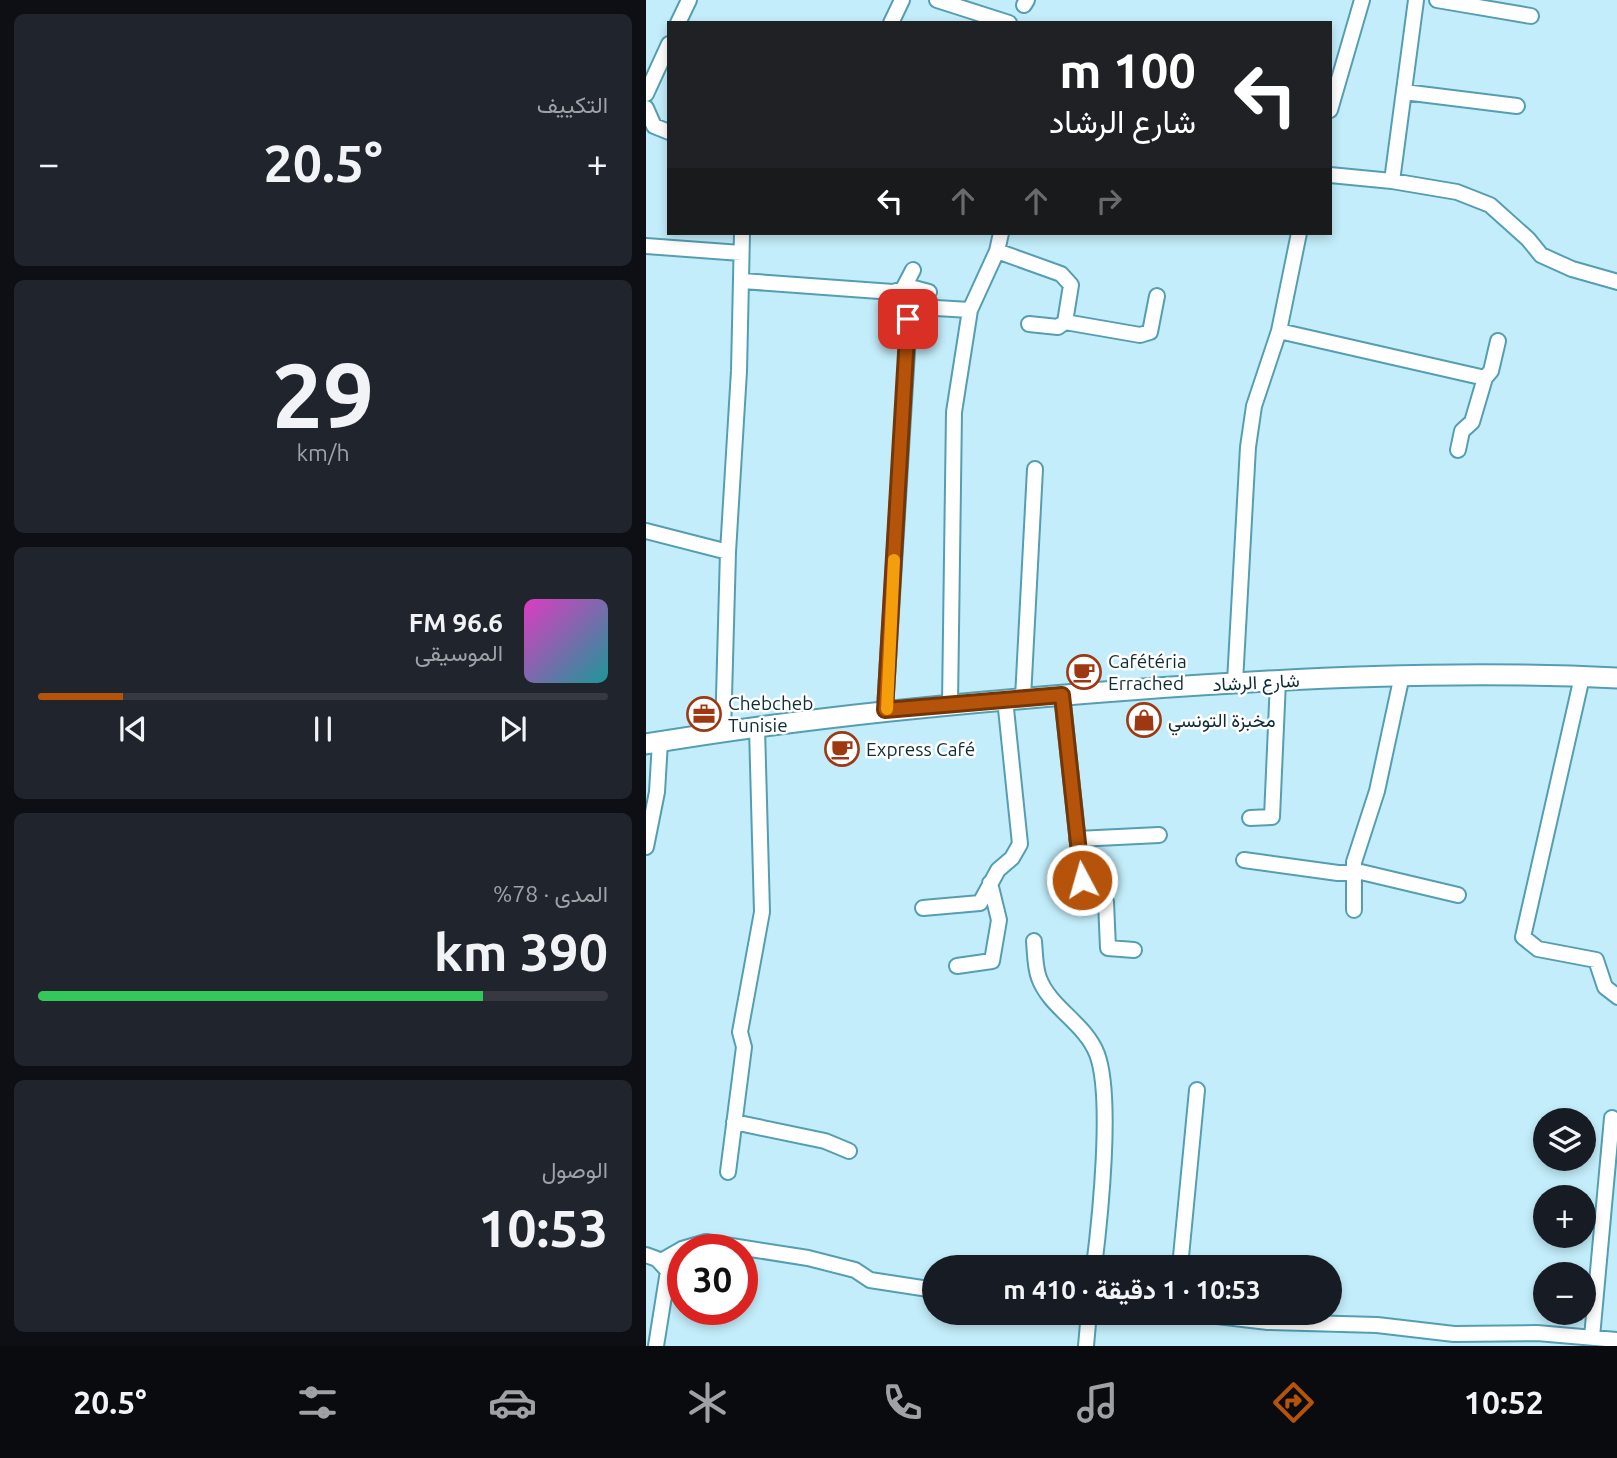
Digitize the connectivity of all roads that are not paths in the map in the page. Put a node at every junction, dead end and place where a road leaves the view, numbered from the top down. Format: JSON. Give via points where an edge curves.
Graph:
{"nodes":[{"id":1,"x":689,"y":0,"type":"edge"},
{"id":2,"x":902,"y":0,"type":"edge"},
{"id":3,"x":937,"y":0,"type":"edge"},
{"id":4,"x":1362,"y":0,"type":"edge"},
{"id":5,"x":1416,"y":0,"type":"edge"},
{"id":6,"x":1437,"y":0,"type":"edge"},
{"id":7,"x":1531,"y":16,"type":"dead end"},
{"id":8,"x":680,"y":21,"type":"edge"},
{"id":9,"x":892,"y":21,"type":"edge"},
{"id":10,"x":1003,"y":21,"type":"edge"},
{"id":11,"x":667,"y":48,"type":"edge"},
{"id":12,"x":1404,"y":92,"type":"junction"},
{"id":13,"x":646,"y":94,"type":"edge"},
{"id":14,"x":1332,"y":103,"type":"edge"},
{"id":15,"x":1517,"y":106,"type":"dead end"},
{"id":16,"x":646,"y":108,"type":"edge"},
{"id":17,"x":667,"y":131,"type":"edge"},
{"id":18,"x":1332,"y":175,"type":"edge"},
{"id":19,"x":1392,"y":181,"type":"junction"},
{"id":20,"x":742,"y":235,"type":"edge"},
{"id":21,"x":1001,"y":235,"type":"edge"},
{"id":22,"x":1299,"y":235,"type":"edge"},
{"id":23,"x":646,"y":246,"type":"edge"},
{"id":24,"x":997,"y":251,"type":"junction"},
{"id":25,"x":741,"y":253,"type":"junction"},
{"id":26,"x":913,"y":270,"type":"dead end"},
{"id":27,"x":742,"y":281,"type":"junction"},
{"id":28,"x":1617,"y":282,"type":"edge"},
{"id":29,"x":903,"y":289,"type":"junction"},
{"id":30,"x":929,"y":292,"type":"dead end"},
{"id":31,"x":1157,"y":296,"type":"dead end"},
{"id":32,"x":970,"y":310,"type":"junction"},
{"id":33,"x":1065,"y":322,"type":"junction"},
{"id":34,"x":1029,"y":324,"type":"dead end"},
{"id":35,"x":1279,"y":331,"type":"junction"},
{"id":36,"x":1498,"y":341,"type":"dead end"},
{"id":37,"x":1485,"y":378,"type":"junction"},
{"id":38,"x":1458,"y":450,"type":"dead end"},
{"id":39,"x":1035,"y":469,"type":"dead end"},
{"id":40,"x":646,"y":531,"type":"edge"},
{"id":41,"x":728,"y":552,"type":"junction"},
{"id":42,"x":1402,"y":675,"type":"junction"},
{"id":43,"x":1582,"y":677,"type":"junction"},
{"id":44,"x":1617,"y":678,"type":"edge"},
{"id":45,"x":1278,"y":681,"type":"junction"},
{"id":46,"x":1235,"y":682,"type":"junction"},
{"id":47,"x":1062,"y":695,"type":"junction"},
{"id":48,"x":1014,"y":699,"type":"junction"},
{"id":49,"x":949,"y":704,"type":"junction"},
{"id":50,"x":885,"y":710,"type":"junction"},
{"id":51,"x":757,"y":728,"type":"junction"},
{"id":52,"x":723,"y":733,"type":"junction"},
{"id":53,"x":653,"y":743,"type":"edge"},
{"id":54,"x":1250,"y":818,"type":"dead end"},
{"id":55,"x":1159,"y":835,"type":"dead end"},
{"id":56,"x":1077,"y":839,"type":"junction"},
{"id":57,"x":646,"y":847,"type":"edge"},
{"id":58,"x":1244,"y":860,"type":"dead end"},
{"id":59,"x":1353,"y":871,"type":"junction"},
{"id":60,"x":990,"y":882,"type":"junction"},
{"id":61,"x":1458,"y":895,"type":"dead end"},
{"id":62,"x":923,"y":908,"type":"dead end"},
{"id":63,"x":1354,"y":910,"type":"dead end"},
{"id":64,"x":1034,"y":942,"type":"dead end"},
{"id":65,"x":1134,"y":950,"type":"dead end"},
{"id":66,"x":957,"y":966,"type":"dead end"},
{"id":67,"x":1617,"y":997,"type":"edge"},
{"id":68,"x":1197,"y":1090,"type":"dead end"},
{"id":69,"x":1612,"y":1118,"type":"dead end"},
{"id":70,"x":734,"y":1122,"type":"junction"},
{"id":71,"x":850,"y":1152,"type":"dead end"},
{"id":72,"x":728,"y":1172,"type":"dead end"},
{"id":73,"x":646,"y":1255,"type":"edge"},
{"id":74,"x":1095,"y":1255,"type":"edge"},
{"id":75,"x":1181,"y":1255,"type":"edge"},
{"id":76,"x":661,"y":1262,"type":"junction"},
{"id":77,"x":922,"y":1288,"type":"edge"},
{"id":78,"x":1342,"y":1324,"type":"edge"},
{"id":79,"x":1085,"y":1325,"type":"edge"},
{"id":80,"x":1592,"y":1338,"type":"junction"},
{"id":81,"x":1617,"y":1340,"type":"edge"},
{"id":82,"x":656,"y":1346,"type":"edge"},
{"id":83,"x":1086,"y":1346,"type":"edge"}],
"edges":[{"from":1,"to":8,"type":"street"},
{"from":2,"to":9,"type":"street"},
{"from":3,"to":10,"type":"street"},
{"from":4,"to":14,"type":"street"},
{"from":5,"to":12,"type":"street"},
{"from":6,"to":7,"type":"street"},
{"from":11,"to":13,"type":"street"},
{"from":12,"to":15,"type":"street"},
{"from":12,"to":19,"type":"street"},
{"from":16,"to":17,"type":"street","via":[[654,126]]},
{"from":18,"to":19,"type":"street"},
{"from":19,"to":28,"type":"street","via":[[1457,192],[1490,205],[1541,255]]},
{"from":20,"to":25,"type":"street"},
{"from":21,"to":24,"type":"street"},
{"from":22,"to":35,"type":"street"},
{"from":23,"to":25,"type":"street"},
{"from":24,"to":32,"type":"street"},
{"from":24,"to":33,"type":"street","via":[[1061,274],[1071,285]]},
{"from":25,"to":27,"type":"street"},
{"from":26,"to":29,"type":"street"},
{"from":27,"to":29,"type":"street"},
{"from":27,"to":41,"type":"street"},
{"from":29,"to":30,"type":"street"},
{"from":31,"to":33,"type":"street","via":[[1150,332],[1140,335]]},
{"from":32,"to":49,"type":"street","via":[[954,412]]},
{"from":32,"to":50,"type":"street","via":[[919,307],[908,319]]},
{"from":33,"to":34,"type":"street","via":[[1058,327]]},
{"from":35,"to":37,"type":"street"},
{"from":35,"to":46,"type":"street","via":[[1254,405],[1248,447]]},
{"from":36,"to":37,"type":"street"},
{"from":37,"to":38,"type":"street"},
{"from":39,"to":48,"type":"street"},
{"from":40,"to":41,"type":"street"},
{"from":41,"to":52,"type":"street"},
{"from":42,"to":43,"type":"street","name":"شارع الرشاد"},
{"from":42,"to":45,"type":"street","name":"شارع الرشاد"},
{"from":42,"to":59,"type":"street","via":[[1377,791]]},
{"from":43,"to":44,"type":"street","name":"شارع الرشاد"},
{"from":43,"to":67,"type":"street","via":[[1523,937],[1537,949],[1596,960],[1605,988]]},
{"from":45,"to":46,"type":"street","name":"شارع الرشاد"},
{"from":45,"to":54,"type":"street","via":[[1272,817]]},
{"from":46,"to":47,"type":"street","name":"شارع الرشاد"},
{"from":47,"to":48,"type":"street","name":"شارع الرشاد"},
{"from":47,"to":56,"type":"street"},
{"from":48,"to":49,"type":"street","name":"شارع الرشاد"},
{"from":48,"to":60,"type":"street","via":[[1020,844]]},
{"from":49,"to":50,"type":"street","name":"شارع الرشاد"},
{"from":50,"to":51,"type":"street","name":"شارع الرشاد"},
{"from":51,"to":52,"type":"street","name":"شارع الرشاد"},
{"from":51,"to":70,"type":"street","via":[[762,912],[739,1032],[744,1047]]},
{"from":52,"to":53,"type":"street","name":"شارع الرشاد"},
{"from":53,"to":57,"type":"street","via":[[657,792]]},
{"from":55,"to":56,"type":"street"},
{"from":56,"to":65,"type":"street","via":[[1082,880],[1106,902],[1108,948]]},
{"from":58,"to":59,"type":"street"},
{"from":59,"to":61,"type":"street"},
{"from":59,"to":63,"type":"street"},
{"from":60,"to":62,"type":"street","via":[[980,903]]},
{"from":60,"to":66,"type":"street","via":[[999,920],[991,961]]},
{"from":64,"to":74,"type":"street","via":[[1038,978],[1088,1037],[1102,1071]]},
{"from":68,"to":75,"type":"street"},
{"from":69,"to":80,"type":"street"},
{"from":70,"to":71,"type":"street"},
{"from":70,"to":72,"type":"street"},
{"from":73,"to":76,"type":"street"},
{"from":76,"to":77,"type":"street","via":[[693,1244],[725,1243],[855,1270],[870,1280]]},
{"from":76,"to":82,"type":"street","via":[[668,1271]]},
{"from":78,"to":80,"type":"street","via":[[1454,1334]]},
{"from":79,"to":83,"type":"street"},
{"from":80,"to":81,"type":"street"}]}
